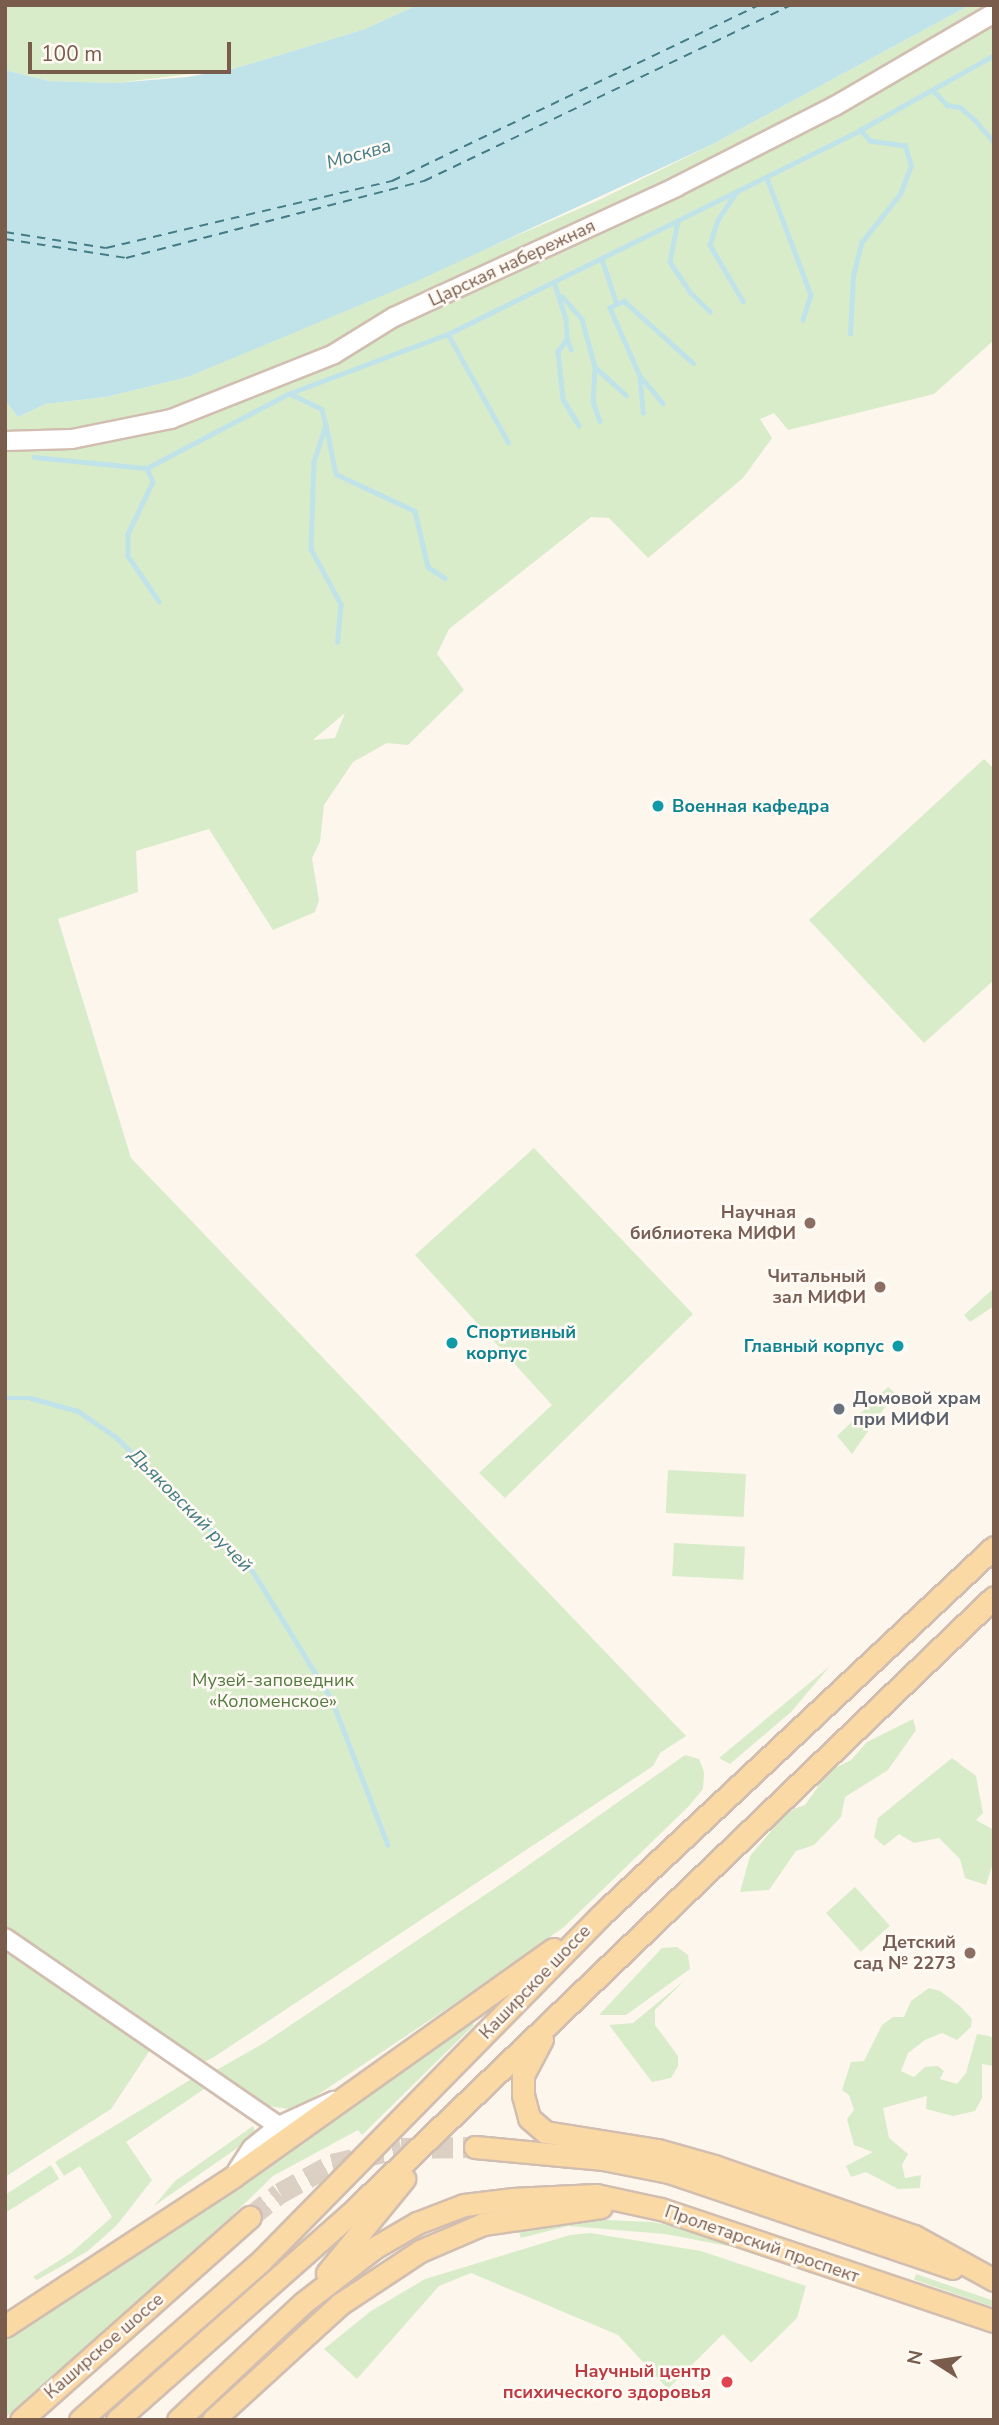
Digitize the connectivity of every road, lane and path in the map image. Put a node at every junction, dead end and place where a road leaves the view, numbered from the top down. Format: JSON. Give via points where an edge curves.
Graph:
{"nodes":[{"id":1,"x":994,"y":13,"type":"edge"},
{"id":2,"x":5,"y":441,"type":"edge"},
{"id":3,"x":994,"y":1547,"type":"edge"},
{"id":4,"x":994,"y":1597,"type":"edge"},
{"id":5,"x":601,"y":1915,"type":"junction"},
{"id":6,"x":5,"y":1938,"type":"edge"},
{"id":7,"x":560,"y":2012,"type":"junction"},
{"id":8,"x":347,"y":2098,"type":"junction"},
{"id":9,"x":456,"y":2114,"type":"junction"},
{"id":10,"x":279,"y":2126,"type":"junction"},
{"id":11,"x":475,"y":2147,"type":"tunnel mouth"},
{"id":12,"x":234,"y":2176,"type":"junction"},
{"id":13,"x":661,"y":2209,"type":"junction"},
{"id":14,"x":250,"y":2217,"type":"tunnel mouth"},
{"id":15,"x":994,"y":2281,"type":"edge"},
{"id":16,"x":303,"y":2303,"type":"junction"},
{"id":17,"x":994,"y":2320,"type":"edge"},
{"id":18,"x":5,"y":2326,"type":"edge"},
{"id":19,"x":21,"y":2420,"type":"edge"},
{"id":20,"x":80,"y":2420,"type":"edge"},
{"id":21,"x":117,"y":2420,"type":"edge"},
{"id":22,"x":178,"y":2420,"type":"edge"},
{"id":23,"x":213,"y":2420,"type":"edge"}],
"edges":[{"from":1,"to":2,"type":"street","name":"Царская набережная","via":[[835,106],[676,187],[394,317],[334,354],[171,419],[72,439]]},
{"from":3,"to":5,"type":"main road","name":"Каширское шоссе"},
{"from":4,"to":7,"type":"main road","name":"Каширское шоссе"},
{"from":5,"to":8,"type":"main road"},
{"from":5,"to":20,"type":"main road","name":"Каширское шоссе","via":[[262,2260]]},
{"from":6,"to":10,"type":"street"},
{"from":7,"to":9,"type":"main road","name":"Каширское шоссе"},
{"from":7,"to":15,"type":"main road","via":[[523,2076],[525,2110],[535,2126],[557,2135],[658,2150],[714,2166],[914,2236]]},
{"from":8,"to":10,"type":"street","via":[[317,2105]]},
{"from":8,"to":12,"type":"main road"},
{"from":9,"to":16,"type":"main road"},
{"from":9,"to":21,"type":"main road","name":"Каширское шоссе"},
{"from":10,"to":12,"type":"street","via":[[252,2148]]},
{"from":11,"to":15,"type":"main road","via":[[603,2159],[668,2172]]},
{"from":12,"to":18,"type":"main road"},
{"from":13,"to":16,"type":"main road","name":"Пролетарский проспект","via":[[610,2197],[569,2194],[464,2205],[417,2223],[374,2248]]},
{"from":13,"to":17,"type":"main road","name":"Пролетарский проспект"},
{"from":13,"to":23,"type":"main road","via":[[596,2207],[524,2215],[465,2230],[420,2251],[340,2304]]},
{"from":14,"to":19,"type":"main road","name":"Каширское шоссе"},
{"from":16,"to":22,"type":"main road"}]}
